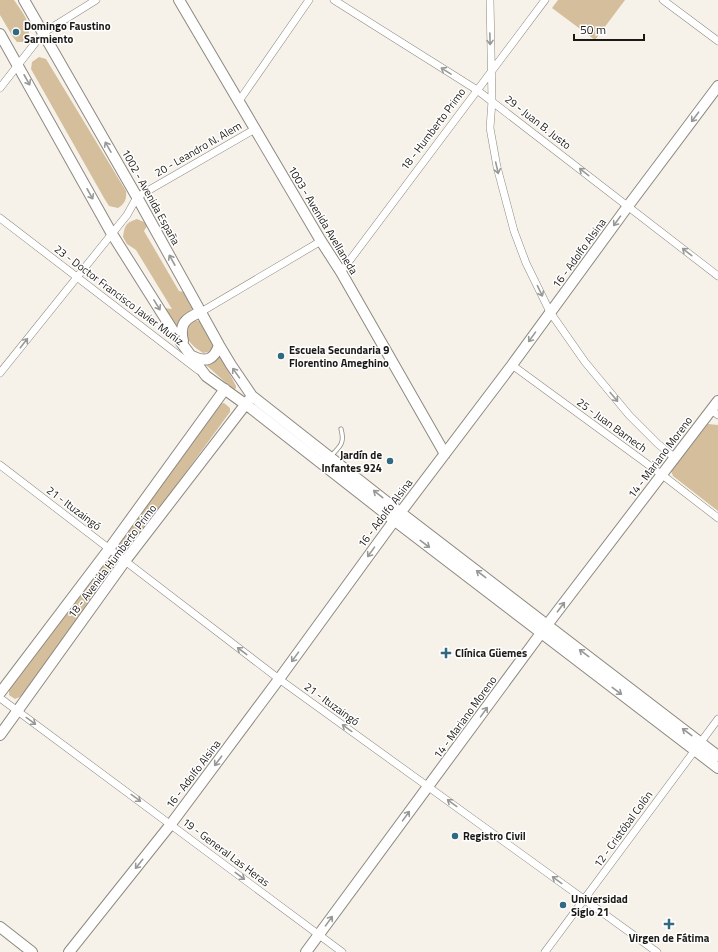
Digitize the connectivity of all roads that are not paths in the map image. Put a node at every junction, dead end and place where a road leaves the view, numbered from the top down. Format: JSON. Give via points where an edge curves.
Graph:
{"nodes":[{"id":1,"x":24,"y":0,"type":"edge"},
{"id":2,"x":96,"y":0,"type":"edge"},
{"id":3,"x":179,"y":0,"type":"edge"},
{"id":4,"x":309,"y":0,"type":"edge"},
{"id":5,"x":334,"y":0,"type":"edge"},
{"id":6,"x":490,"y":0,"type":"edge"},
{"id":7,"x":545,"y":0,"type":"edge"},
{"id":8,"x":663,"y":0,"type":"edge"},
{"id":9,"x":0,"y":34,"type":"edge"},
{"id":10,"x":43,"y":34,"type":"junction"},
{"id":11,"x":718,"y":41,"type":"edge"},
{"id":12,"x":18,"y":65,"type":"junction"},
{"id":13,"x":491,"y":70,"type":"junction"},
{"id":14,"x":718,"y":86,"type":"edge"},
{"id":15,"x":0,"y":88,"type":"edge"},
{"id":16,"x":476,"y":90,"type":"junction"},
{"id":17,"x":492,"y":101,"type":"junction"},
{"id":18,"x":239,"y":102,"type":"junction"},
{"id":19,"x":255,"y":129,"type":"junction"},
{"id":20,"x":137,"y":197,"type":"junction"},
{"id":21,"x":628,"y":206,"type":"junction"},
{"id":22,"x":0,"y":218,"type":"edge"},
{"id":23,"x":112,"y":234,"type":"junction"},
{"id":24,"x":321,"y":241,"type":"junction"},
{"id":25,"x":341,"y":272,"type":"junction"},
{"id":26,"x":718,"y":276,"type":"edge"},
{"id":27,"x":76,"y":277,"type":"junction"},
{"id":28,"x":201,"y":312,"type":"junction"},
{"id":29,"x":550,"y":312,"type":"junction"},
{"id":30,"x":183,"y":345,"type":"junction"},
{"id":31,"x":219,"y":345,"type":"junction"},
{"id":32,"x":192,"y":356,"type":"junction"},
{"id":33,"x":512,"y":365,"type":"junction"},
{"id":34,"x":0,"y":373,"type":"edge"},
{"id":35,"x":206,"y":376,"type":"junction"},
{"id":36,"x":225,"y":389,"type":"junction"},
{"id":37,"x":252,"y":396,"type":"junction"},
{"id":38,"x":718,"y":401,"type":"edge"},
{"id":39,"x":245,"y":404,"type":"junction"},
{"id":40,"x":715,"y":413,"type":"edge"},
{"id":41,"x":341,"y":429,"type":"dead end"},
{"id":42,"x":445,"y":454,"type":"junction"},
{"id":43,"x":330,"y":457,"type":"junction"},
{"id":44,"x":674,"y":458,"type":"junction"},
{"id":45,"x":0,"y":465,"type":"edge"},
{"id":46,"x":662,"y":474,"type":"junction"},
{"id":47,"x":397,"y":516,"type":"junction"},
{"id":48,"x":718,"y":518,"type":"edge"},
{"id":49,"x":109,"y":549,"type":"junction"},
{"id":50,"x":125,"y":561,"type":"junction"},
{"id":51,"x":544,"y":629,"type":"junction"},
{"id":52,"x":279,"y":679,"type":"junction"},
{"id":53,"x":0,"y":693,"type":"edge"},
{"id":54,"x":0,"y":698,"type":"edge"},
{"id":55,"x":17,"y":711,"type":"junction"},
{"id":56,"x":718,"y":719,"type":"edge"},
{"id":57,"x":0,"y":735,"type":"edge"},
{"id":58,"x":698,"y":746,"type":"junction"},
{"id":59,"x":718,"y":756,"type":"edge"},
{"id":60,"x":718,"y":768,"type":"edge"},
{"id":61,"x":428,"y":786,"type":"junction"},
{"id":62,"x":171,"y":824,"type":"junction"},
{"id":63,"x":585,"y":900,"type":"junction"},
{"id":64,"x":0,"y":927,"type":"edge"},
{"id":65,"x":319,"y":935,"type":"junction"},
{"id":66,"x":32,"y":952,"type":"edge"},
{"id":67,"x":69,"y":952,"type":"edge"},
{"id":68,"x":306,"y":952,"type":"edge"},
{"id":69,"x":342,"y":952,"type":"edge"},
{"id":70,"x":546,"y":952,"type":"edge"},
{"id":71,"x":657,"y":952,"type":"edge"}],
"edges":[{"from":1,"to":10,"type":"street","name":"1002 - Avenida España"},
{"from":2,"to":10,"type":"street"},
{"from":3,"to":18,"type":"street","name":"1003 - Avenida Avellaneda"},
{"from":4,"to":18,"type":"street"},
{"from":16,"to":5,"type":"street","name":"29 - Juan B. Justo","one_way":true},
{"from":6,"to":13,"type":"street","one_way":true},
{"from":7,"to":13,"type":"street","name":"18 - Humberto Primo"},
{"from":8,"to":11,"type":"street"},
{"from":9,"to":12,"type":"street"},
{"from":10,"to":12,"type":"street"},
{"from":20,"to":10,"type":"street","name":"1002 - Avenida España","one_way":true},
{"from":12,"to":15,"type":"street"},
{"from":12,"to":23,"type":"street","one_way":true},
{"from":13,"to":16,"type":"street","name":"18 - Humberto Primo"},
{"from":13,"to":17,"type":"street"},
{"from":14,"to":21,"type":"street","name":"16 - Adolfo Alsina","one_way":true},
{"from":16,"to":17,"type":"street","name":"29 - Juan B. Justo"},
{"from":16,"to":25,"type":"street","name":"18 - Humberto Primo"},
{"from":21,"to":17,"type":"street","name":"29 - Juan B. Justo","one_way":true},
{"from":17,"to":29,"type":"street","one_way":true,"via":[[490,128],[497,167],[526,263]]},
{"from":18,"to":19,"type":"street","name":"1003 - Avenida Avellaneda"},
{"from":19,"to":20,"type":"street","name":"20 - Leandro N. Alem"},
{"from":19,"to":24,"type":"street","name":"1003 - Avenida Avellaneda"},
{"from":20,"to":23,"type":"street"},
{"from":28,"to":20,"type":"street","name":"1002 - Avenida España","one_way":true},
{"from":26,"to":21,"type":"street","name":"29 - Juan B. Justo","one_way":true},
{"from":21,"to":29,"type":"street","name":"16 - Adolfo Alsina","one_way":true},
{"from":22,"to":27,"type":"street","name":"23 - Doctor Francisco Javier Muñiz"},
{"from":23,"to":27,"type":"street"},
{"from":23,"to":30,"type":"street","one_way":true},
{"from":24,"to":25,"type":"street","name":"1003 - Avenida Avellaneda"},
{"from":24,"to":28,"type":"street"},
{"from":25,"to":42,"type":"street","name":"1003 - Avenida Avellaneda"},
{"from":34,"to":27,"type":"street","one_way":true},
{"from":27,"to":35,"type":"street","name":"23 - Doctor Francisco Javier Muñiz"},
{"from":28,"to":30,"type":"street","via":[[188,318],[182,325]]},
{"from":28,"to":31,"type":"street","name":"1002 - Avenida España"},
{"from":29,"to":33,"type":"street","name":"16 - Adolfo Alsina","one_way":true},
{"from":29,"to":44,"type":"street","one_way":true,"via":[[629,415]]},
{"from":30,"to":32,"type":"street"},
{"from":31,"to":32,"type":"street","via":[[216,353],[209,359],[200,360]]},
{"from":37,"to":31,"type":"street","name":"1002 - Avenida España","one_way":true},
{"from":32,"to":35,"type":"street"},
{"from":33,"to":42,"type":"street","name":"16 - Adolfo Alsina"},
{"from":33,"to":46,"type":"street","name":"25 - Juan Barnech"},
{"from":35,"to":36,"type":"street","name":"23 - Doctor Francisco Javier Muñiz"},
{"from":36,"to":39,"type":"street","name":"23 - Doctor Francisco Javier Muñiz"},
{"from":36,"to":49,"type":"street","name":"18 - Avenida Humberto Primo"},
{"from":37,"to":39,"type":"street"},
{"from":37,"to":43,"type":"street","name":"1002 - Avenida España"},
{"from":38,"to":40,"type":"street","name":"14 - Mariano Moreno"},
{"from":39,"to":47,"type":"street","name":"23 - Doctor Francisco Javier Muñiz"},
{"from":39,"to":50,"type":"street","name":"18 - Avenida Humberto Primo"},
{"from":40,"to":44,"type":"street","name":"14 - Mariano Moreno"},
{"from":41,"to":43,"type":"lane","via":[[343,442]]},
{"from":42,"to":47,"type":"street","name":"16 - Adolfo Alsina"},
{"from":47,"to":43,"type":"street","name":"1002 - Avenida España","one_way":true},
{"from":44,"to":46,"type":"street","name":"14 - Mariano Moreno"},
{"from":45,"to":49,"type":"street","name":"21 - Ituzaingó"},
{"from":46,"to":48,"type":"street","name":"25 - Juan Barnech"},
{"from":51,"to":46,"type":"street","name":"14 - Mariano Moreno","one_way":true},
{"from":47,"to":51,"type":"street"},
{"from":47,"to":52,"type":"street","name":"16 - Adolfo Alsina","one_way":true},
{"from":49,"to":50,"type":"street","name":"21 - Ituzaingó"},
{"from":49,"to":53,"type":"street","name":"18 - Avenida Humberto Primo"},
{"from":52,"to":50,"type":"street","name":"21 - Ituzaingó","one_way":true},
{"from":50,"to":55,"type":"street","name":"18 - Avenida Humberto Primo"},
{"from":51,"to":58,"type":"street"},
{"from":61,"to":51,"type":"street","name":"14 - Mariano Moreno","one_way":true},
{"from":61,"to":52,"type":"street","name":"21 - Ituzaingó","one_way":true},
{"from":52,"to":62,"type":"street","name":"16 - Adolfo Alsina","one_way":true},
{"from":54,"to":55,"type":"street","name":"19 - General Las Heras"},
{"from":55,"to":57,"type":"street","name":"18 - Avenida Humberto Primo"},
{"from":55,"to":62,"type":"street","name":"19 - General Las Heras","one_way":true},
{"from":56,"to":58,"type":"street","name":"12 - Cristóbal Colón"},
{"from":58,"to":59,"type":"street"},
{"from":58,"to":60,"type":"street"},
{"from":58,"to":63,"type":"street","name":"12 - Cristóbal Colón"},
{"from":63,"to":61,"type":"street","name":"21 - Ituzaingó","one_way":true},
{"from":65,"to":61,"type":"street","name":"14 - Mariano Moreno","one_way":true},
{"from":62,"to":65,"type":"street","name":"19 - General Las Heras","one_way":true},
{"from":62,"to":67,"type":"street","name":"16 - Adolfo Alsina","one_way":true},
{"from":63,"to":70,"type":"street","name":"12 - Cristóbal Colón"},
{"from":63,"to":71,"type":"street","name":"21 - Ituzaingó"},
{"from":64,"to":66,"type":"street"},
{"from":65,"to":68,"type":"street","name":"14 - Mariano Moreno"},
{"from":65,"to":69,"type":"street","name":"19 - General Las Heras"}]}
